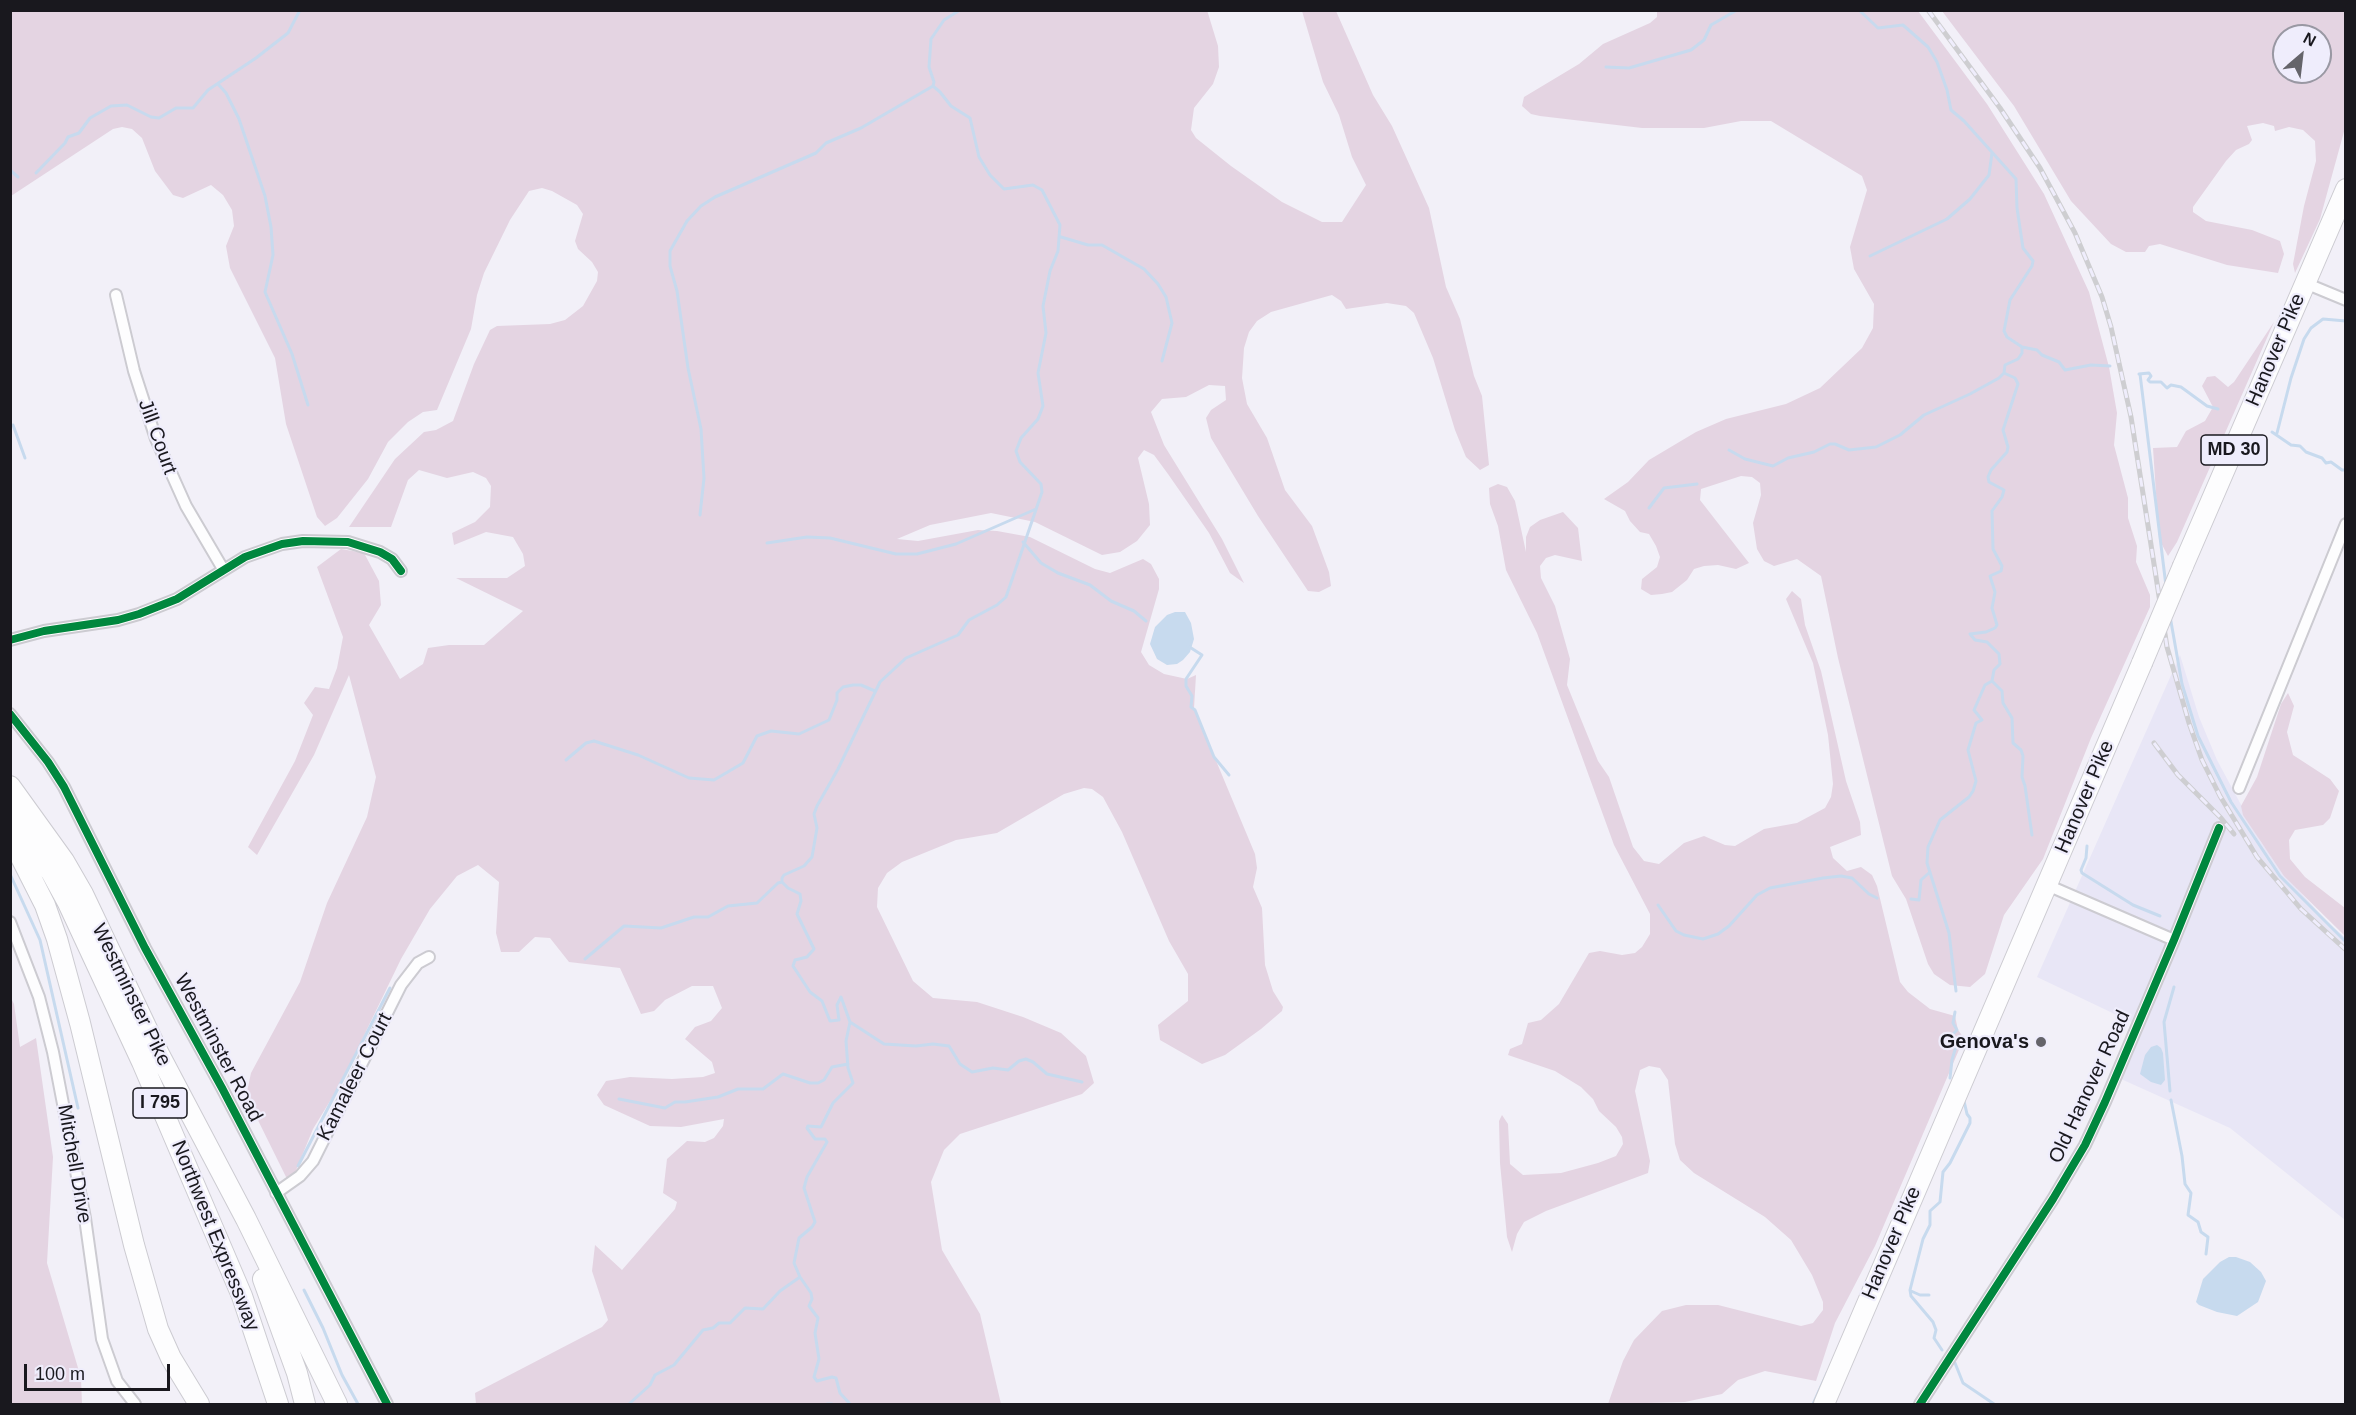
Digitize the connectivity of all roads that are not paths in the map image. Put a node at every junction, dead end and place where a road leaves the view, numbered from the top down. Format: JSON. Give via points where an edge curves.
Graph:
{"nodes":[{"id":1,"x":2346,"y":189,"type":"edge"},
{"id":2,"x":2305,"y":283,"type":"junction"},
{"id":3,"x":116,"y":295,"type":"dead end"},
{"id":4,"x":2346,"y":300,"type":"edge"},
{"id":5,"x":2346,"y":525,"type":"edge"},
{"id":6,"x":223,"y":569,"type":"junction"},
{"id":7,"x":400,"y":571,"type":"dead end"},
{"id":8,"x":10,"y":640,"type":"edge"},
{"id":9,"x":10,"y":714,"type":"edge"},
{"id":10,"x":10,"y":786,"type":"edge"},
{"id":11,"x":2239,"y":788,"type":"dead end"},
{"id":12,"x":10,"y":816,"type":"edge"},
{"id":13,"x":2219,"y":828,"type":"dead end"},
{"id":14,"x":10,"y":836,"type":"edge"},
{"id":15,"x":2047,"y":885,"type":"junction"},
{"id":16,"x":10,"y":922,"type":"edge"},
{"id":17,"x":2174,"y":940,"type":"junction"},
{"id":18,"x":429,"y":957,"type":"dead end"},
{"id":19,"x":159,"y":1054,"type":"junction"},
{"id":20,"x":276,"y":1193,"type":"junction"},
{"id":21,"x":135,"y":1404,"type":"edge"},
{"id":22,"x":199,"y":1404,"type":"edge"},
{"id":23,"x":278,"y":1404,"type":"edge"},
{"id":24,"x":305,"y":1404,"type":"edge"},
{"id":25,"x":337,"y":1404,"type":"edge"},
{"id":26,"x":387,"y":1404,"type":"edge"},
{"id":27,"x":1824,"y":1404,"type":"edge"},
{"id":28,"x":1920,"y":1404,"type":"edge"}],
"edges":[{"from":1,"to":2,"type":"highway","name":"Hanover Pike","number":"MD 30"},
{"from":2,"to":4,"type":"street"},
{"from":2,"to":15,"type":"highway","name":"Hanover Pike","number":"MD 30","bridge":true},
{"from":3,"to":6,"type":"street","name":"Jill Court","via":[[156,439],[186,506]]},
{"from":5,"to":11,"type":"street"},
{"from":6,"to":7,"type":"street","via":[[245,556],[282,544],[327,540],[369,547],[392,559]]},
{"from":6,"to":8,"type":"street","via":[[177,599],[140,614]]},
{"from":9,"to":20,"type":"street","name":"Westminster Road","via":[[64,787]]},
{"from":10,"to":19,"type":"highway","name":"Westminster Pike","via":[[64,861]]},
{"from":12,"to":23,"type":"highway","name":"Northwest Expressway","number":"I 795","via":[[51,872],[68,903],[142,1062],[242,1296]]},
{"from":13,"to":17,"type":"street","name":"Old Hanover Road"},
{"from":14,"to":22,"type":"highway","via":[[45,905],[57,939],[158,1329]]},
{"from":15,"to":17,"type":"street"},
{"from":15,"to":27,"type":"highway","name":"Hanover Pike","number":"MD 30"},
{"from":16,"to":21,"type":"street","name":"Mitchell Drive","via":[[39,997],[63,1102],[102,1339],[117,1381]]},
{"from":17,"to":28,"type":"street","name":"Old Hanover Road","via":[[2085,1145]]},
{"from":18,"to":20,"type":"street","name":"Kamaleer Court","via":[[418,963],[401,986],[313,1161]]},
{"from":19,"to":24,"type":"highway","name":"Northwest Expressway","number":"I 795","via":[[264,1281]]},
{"from":19,"to":25,"type":"highway","name":"Westminster Pike"},
{"from":20,"to":26,"type":"street","name":"Westminster Road"}]}
